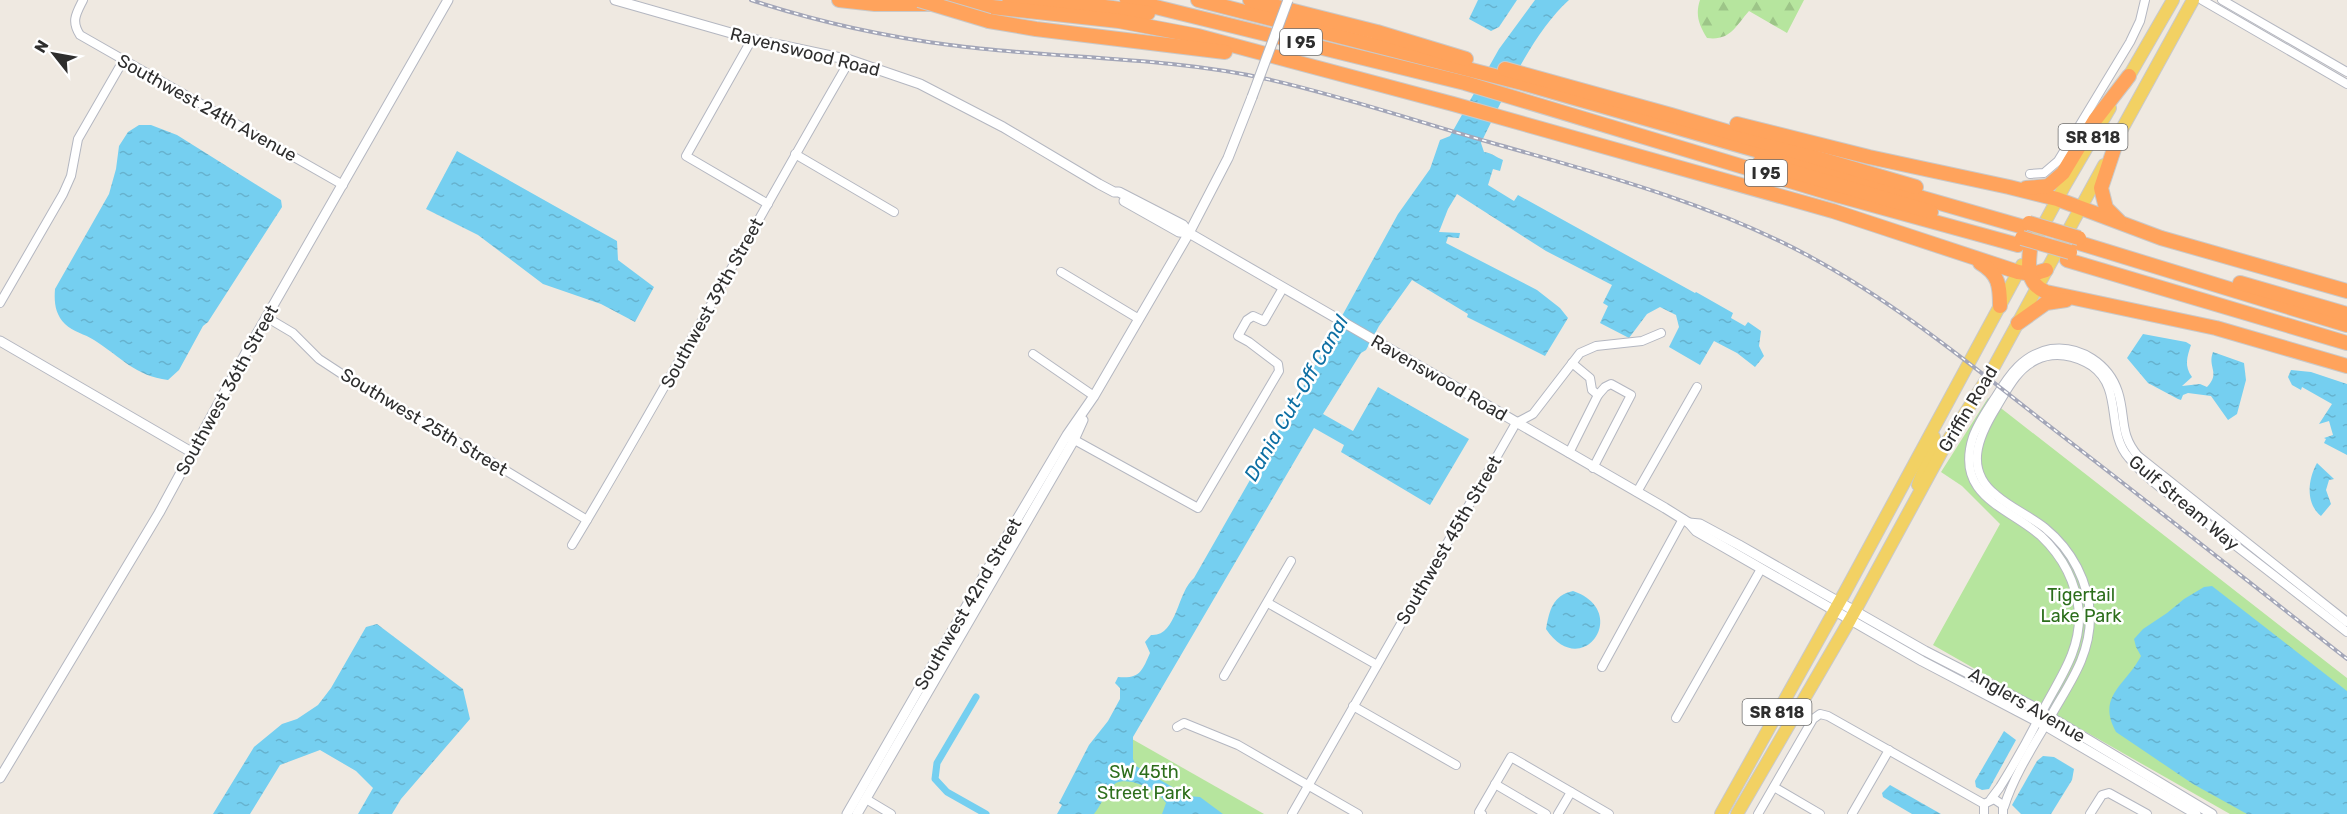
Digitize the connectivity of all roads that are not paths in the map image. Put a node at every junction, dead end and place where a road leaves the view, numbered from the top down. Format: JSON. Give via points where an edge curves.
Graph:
{"nodes":[{"id":1,"x":83,"y":0,"type":"edge"},
{"id":2,"x":448,"y":0,"type":"edge"},
{"id":3,"x":615,"y":0,"type":"edge"},
{"id":4,"x":839,"y":0,"type":"edge"},
{"id":5,"x":919,"y":0,"type":"edge"},
{"id":6,"x":1127,"y":0,"type":"edge"},
{"id":7,"x":1149,"y":0,"type":"edge"},
{"id":8,"x":1198,"y":0,"type":"edge"},
{"id":9,"x":1250,"y":0,"type":"edge"},
{"id":10,"x":1288,"y":0,"type":"edge"},
{"id":11,"x":2145,"y":0,"type":"edge"},
{"id":12,"x":2173,"y":0,"type":"edge"},
{"id":13,"x":2193,"y":0,"type":"edge"},
{"id":14,"x":2202,"y":0,"type":"edge"},
{"id":15,"x":2222,"y":0,"type":"edge"},
{"id":16,"x":974,"y":5,"type":"junction"},
{"id":17,"x":1234,"y":25,"type":"junction"},
{"id":18,"x":752,"y":39,"type":"junction"},
{"id":19,"x":850,"y":60,"type":"junction"},
{"id":20,"x":123,"y":61,"type":"junction"},
{"id":21,"x":1290,"y":62,"type":"junction"},
{"id":22,"x":2347,"y":72,"type":"edge"},
{"id":23,"x":1471,"y":73,"type":"junction"},
{"id":24,"x":2129,"y":76,"type":"junction"},
{"id":25,"x":2347,"y":84,"type":"edge"},
{"id":26,"x":1520,"y":87,"type":"junction"},
{"id":27,"x":1671,"y":115,"type":"junction"},
{"id":28,"x":2120,"y":131,"type":"junction"},
{"id":29,"x":795,"y":154,"type":"junction"},
{"id":30,"x":2030,"y":174,"type":"dead end"},
{"id":31,"x":343,"y":185,"type":"junction"},
{"id":32,"x":2019,"y":189,"type":"junction"},
{"id":33,"x":2057,"y":199,"type":"junction"},
{"id":34,"x":768,"y":204,"type":"junction"},
{"id":35,"x":2081,"y":209,"type":"junction"},
{"id":36,"x":894,"y":212,"type":"dead end"},
{"id":37,"x":2120,"y":223,"type":"junction"},
{"id":38,"x":1189,"y":233,"type":"junction"},
{"id":39,"x":2025,"y":237,"type":"junction"},
{"id":40,"x":2073,"y":248,"type":"junction"},
{"id":41,"x":1960,"y":251,"type":"junction"},
{"id":42,"x":2046,"y":270,"type":"junction"},
{"id":43,"x":1061,"y":272,"type":"dead end"},
{"id":44,"x":2024,"y":272,"type":"junction"},
{"id":45,"x":1283,"y":288,"type":"junction"},
{"id":46,"x":2037,"y":288,"type":"junction"},
{"id":47,"x":2347,"y":291,"type":"edge"},
{"id":48,"x":2077,"y":299,"type":"junction"},
{"id":49,"x":0,"y":303,"type":"edge"},
{"id":50,"x":2000,"y":306,"type":"junction"},
{"id":51,"x":2347,"y":314,"type":"edge"},
{"id":52,"x":266,"y":317,"type":"junction"},
{"id":53,"x":1138,"y":319,"type":"junction"},
{"id":54,"x":2018,"y":323,"type":"junction"},
{"id":55,"x":2347,"y":325,"type":"edge"},
{"id":56,"x":1660,"y":333,"type":"dead end"},
{"id":57,"x":2347,"y":335,"type":"edge"},
{"id":58,"x":0,"y":341,"type":"edge"},
{"id":59,"x":2347,"y":344,"type":"edge"},
{"id":60,"x":1033,"y":354,"type":"dead end"},
{"id":61,"x":1572,"y":363,"type":"junction"},
{"id":62,"x":2347,"y":366,"type":"edge"},
{"id":63,"x":1697,"y":387,"type":"dead end"},
{"id":64,"x":1957,"y":387,"type":"junction"},
{"id":65,"x":1598,"y":395,"type":"junction"},
{"id":66,"x":1094,"y":396,"type":"junction"},
{"id":67,"x":1516,"y":423,"type":"junction"},
{"id":68,"x":1931,"y":434,"type":"junction"},
{"id":69,"x":1070,"y":437,"type":"junction"},
{"id":70,"x":1947,"y":442,"type":"junction"},
{"id":71,"x":193,"y":453,"type":"junction"},
{"id":72,"x":1569,"y":453,"type":"junction"},
{"id":73,"x":1593,"y":468,"type":"junction"},
{"id":74,"x":1637,"y":492,"type":"junction"},
{"id":75,"x":1913,"y":504,"type":"junction"},
{"id":76,"x":587,"y":520,"type":"junction"},
{"id":77,"x":1686,"y":521,"type":"junction"},
{"id":78,"x":572,"y":545,"type":"dead end"},
{"id":79,"x":1291,"y":561,"type":"dead end"},
{"id":80,"x":1761,"y":569,"type":"junction"},
{"id":81,"x":1268,"y":603,"type":"junction"},
{"id":82,"x":1837,"y":606,"type":"junction"},
{"id":83,"x":1852,"y":615,"type":"junction"},
{"id":84,"x":2347,"y":622,"type":"edge"},
{"id":85,"x":2347,"y":632,"type":"edge"},
{"id":86,"x":940,"y":652,"type":"junction"},
{"id":87,"x":1377,"y":665,"type":"junction"},
{"id":88,"x":1602,"y":667,"type":"dead end"},
{"id":89,"x":940,"y":670,"type":"junction"},
{"id":90,"x":1224,"y":676,"type":"dead end"},
{"id":91,"x":1353,"y":706,"type":"junction"},
{"id":92,"x":2047,"y":714,"type":"junction"},
{"id":93,"x":1677,"y":718,"type":"dead end"},
{"id":94,"x":2042,"y":724,"type":"junction"},
{"id":95,"x":1177,"y":727,"type":"dead end"},
{"id":96,"x":1889,"y":750,"type":"junction"},
{"id":97,"x":1456,"y":765,"type":"dead end"},
{"id":98,"x":2013,"y":765,"type":"junction"},
{"id":99,"x":2021,"y":769,"type":"junction"},
{"id":100,"x":0,"y":777,"type":"edge"},
{"id":101,"x":1741,"y":780,"type":"junction"},
{"id":102,"x":2003,"y":783,"type":"junction"},
{"id":103,"x":1495,"y":784,"type":"junction"},
{"id":104,"x":1307,"y":785,"type":"junction"},
{"id":105,"x":1774,"y":787,"type":"junction"},
{"id":106,"x":2012,"y":788,"type":"junction"},
{"id":107,"x":1571,"y":792,"type":"junction"},
{"id":108,"x":866,"y":799,"type":"junction"},
{"id":109,"x":1991,"y":799,"type":"junction"},
{"id":110,"x":1984,"y":804,"type":"junction"},
{"id":111,"x":2004,"y":811,"type":"edge"},
{"id":112,"x":1480,"y":813,"type":"edge"},
{"id":113,"x":2203,"y":813,"type":"edge"},
{"id":114,"x":847,"y":814,"type":"edge"},
{"id":115,"x":857,"y":814,"type":"edge"},
{"id":116,"x":891,"y":814,"type":"edge"},
{"id":117,"x":1292,"y":814,"type":"edge"},
{"id":118,"x":1358,"y":814,"type":"edge"},
{"id":119,"x":1546,"y":814,"type":"edge"},
{"id":120,"x":1558,"y":814,"type":"edge"},
{"id":121,"x":1609,"y":814,"type":"edge"},
{"id":122,"x":1721,"y":814,"type":"edge"},
{"id":123,"x":1728,"y":814,"type":"edge"},
{"id":124,"x":1737,"y":814,"type":"edge"},
{"id":125,"x":1758,"y":814,"type":"edge"},
{"id":126,"x":1820,"y":814,"type":"edge"},
{"id":127,"x":1852,"y":814,"type":"edge"},
{"id":128,"x":1984,"y":814,"type":"edge"},
{"id":129,"x":2090,"y":814,"type":"edge"},
{"id":130,"x":2147,"y":814,"type":"edge"}],
"edges":[{"from":1,"to":20,"type":"street","name":"Southwest 24th Avenue","via":[[75,16],[80,36]]},
{"from":2,"to":31,"type":"street","name":"Southwest 36th Street"},
{"from":3,"to":18,"type":"street","name":"Ravenswood Road"},
{"from":4,"to":16,"type":"highway"},
{"from":5,"to":21,"type":"highway","bridge":true,"via":[[989,21],[1036,29]]},
{"from":6,"to":17,"type":"highway","number":"I 95"},
{"from":7,"to":23,"type":"highway"},
{"from":8,"to":23,"type":"highway"},
{"from":9,"to":23,"type":"highway","number":"I 95","via":[[1377,32]]},
{"from":10,"to":38,"type":"street","name":"Southwest 42nd Street","bridge":true,"via":[[1228,158]]},
{"from":11,"to":30,"type":"street","via":[[2130,42],[2061,156],[2047,171]]},
{"from":12,"to":24,"type":"main road","number":"SR 818"},
{"from":13,"to":28,"type":"main road","name":"Griffin Road","number":"SR 818"},
{"from":14,"to":25,"type":"street"},
{"from":15,"to":22,"type":"street"},
{"from":16,"to":17,"type":"highway","via":[[1046,2]]},
{"from":16,"to":21,"type":"highway","via":[[1154,27]]},
{"from":17,"to":23,"type":"highway","number":"I 95"},
{"from":18,"to":19,"type":"street","name":"Ravenswood Road"},
{"from":18,"to":34,"type":"street","via":[[686,156]]},
{"from":19,"to":29,"type":"street","name":"Southwest 39th Street"},
{"from":19,"to":38,"type":"street","name":"Ravenswood Road","via":[[942,95],[1114,192],[1182,225]]},
{"from":20,"to":31,"type":"street","name":"Southwest 24th Avenue"},
{"from":20,"to":49,"type":"street","via":[[78,139],[63,194]]},
{"from":21,"to":41,"type":"highway","via":[[1833,211]]},
{"from":23,"to":26,"type":"highway","number":"I 95"},
{"from":23,"to":26,"type":"highway","number":"I 95"},
{"from":24,"to":32,"type":"highway","via":[[2095,120],[2063,173],[2038,188]]},
{"from":24,"to":33,"type":"main road","number":"SR 818"},
{"from":26,"to":27,"type":"highway","number":"I 95"},
{"from":26,"to":39,"type":"highway"},
{"from":26,"to":39,"type":"highway","number":"I 95","via":[[1840,196]]},
{"from":27,"to":32,"type":"highway","via":[[1690,113]]},
{"from":27,"to":39,"type":"highway","number":"I 95","via":[[1850,166]]},
{"from":28,"to":35,"type":"main road","name":"Griffin Road","number":"SR 818"},
{"from":28,"to":37,"type":"highway","via":[[2101,188],[2106,208]]},
{"from":29,"to":34,"type":"street","name":"Southwest 39th Street"},
{"from":29,"to":36,"type":"street"},
{"from":31,"to":52,"type":"street","name":"Southwest 36th Street"},
{"from":32,"to":33,"type":"highway"},
{"from":33,"to":35,"type":"highway"},
{"from":33,"to":39,"type":"main road","number":"SR 818"},
{"from":34,"to":76,"type":"street","name":"Southwest 39th Street"},
{"from":35,"to":37,"type":"highway"},
{"from":35,"to":42,"type":"main road","name":"Griffin Road","number":"SR 818"},
{"from":37,"to":47,"type":"highway","via":[[2206,252]]},
{"from":38,"to":45,"type":"street","name":"Ravenswood Road"},
{"from":38,"to":53,"type":"street","name":"Southwest 42nd Street"},
{"from":39,"to":40,"type":"highway","number":"I 95"},
{"from":39,"to":40,"type":"highway","number":"I 95","bridge":true},
{"from":39,"to":44,"type":"highway"},
{"from":40,"to":51,"type":"highway","number":"I 95"},
{"from":40,"to":55,"type":"highway"},
{"from":40,"to":57,"type":"highway"},
{"from":40,"to":59,"type":"highway","number":"I 95"},
{"from":41,"to":44,"type":"highway"},
{"from":41,"to":50,"type":"highway","via":[[1994,273],[2001,291]]},
{"from":42,"to":44,"type":"highway"},
{"from":42,"to":46,"type":"main road","name":"Griffin Road","number":"SR 818"},
{"from":43,"to":53,"type":"street"},
{"from":44,"to":46,"type":"highway"},
{"from":44,"to":50,"type":"main road","name":"Griffin Road","number":"SR 818"},
{"from":45,"to":67,"type":"street","name":"Ravenswood Road"},
{"from":45,"to":69,"type":"street","via":[[1264,321],[1253,316],[1246,320],[1238,336],[1278,364],[1279,371],[1198,508]]},
{"from":46,"to":48,"type":"highway"},
{"from":46,"to":54,"type":"main road","name":"Griffin Road","number":"SR 818"},
{"from":48,"to":54,"type":"highway","via":[[2046,303]]},
{"from":48,"to":62,"type":"highway","via":[[2216,328]]},
{"from":50,"to":64,"type":"main road","name":"Griffin Road","number":"SR 818"},
{"from":52,"to":71,"type":"street","name":"Southwest 36th Street"},
{"from":52,"to":76,"type":"street","name":"Southwest 25th Street","via":[[293,333],[319,359],[348,378]]},
{"from":53,"to":66,"type":"street","name":"Southwest 42nd Street"},
{"from":54,"to":70,"type":"main road","name":"Griffin Road","number":"SR 818"},
{"from":56,"to":61,"type":"street","name":"Southwest 45th Street","via":[[1642,341],[1596,346],[1580,353]]},
{"from":58,"to":71,"type":"street"},
{"from":60,"to":66,"type":"street"},
{"from":61,"to":65,"type":"street","via":[[1590,378],[1592,390]]},
{"from":61,"to":67,"type":"street","name":"Southwest 45th Street","via":[[1533,414]]},
{"from":63,"to":74,"type":"street"},
{"from":64,"to":68,"type":"main road","name":"Griffin Road","number":"SR 818"},
{"from":64,"to":70,"type":"main road","via":[[1957,399],[1942,430]]},
{"from":65,"to":72,"type":"street"},
{"from":65,"to":73,"type":"street","via":[[1611,384],[1631,395]]},
{"from":66,"to":69,"type":"street","name":"Southwest 42nd Street"},
{"from":67,"to":72,"type":"street","name":"Ravenswood Road"},
{"from":67,"to":87,"type":"street","name":"Southwest 45th Street"},
{"from":68,"to":75,"type":"main road","via":[[1934,447],[1922,470]]},
{"from":68,"to":82,"type":"main road","name":"Griffin Road","number":"SR 818"},
{"from":69,"to":86,"type":"street","name":"Southwest 42nd Street"},
{"from":69,"to":89,"type":"street","name":"Southwest 42nd Street"},
{"from":70,"to":75,"type":"main road","name":"Griffin Road","number":"SR 818"},
{"from":71,"to":100,"type":"street","name":"Southwest 36th Street"},
{"from":72,"to":73,"type":"street","name":"Ravenswood Road"},
{"from":73,"to":74,"type":"street","name":"Ravenswood Road"},
{"from":74,"to":77,"type":"street","name":"Ravenswood Road"},
{"from":75,"to":83,"type":"main road","name":"Griffin Road","number":"SR 818"},
{"from":76,"to":78,"type":"street","name":"Southwest 39th Street"},
{"from":77,"to":80,"type":"street","name":"Ravenswood Road","via":[[1696,531]]},
{"from":77,"to":82,"type":"street","name":"Ravenswood Road","via":[[1700,524]]},
{"from":77,"to":88,"type":"street"},
{"from":79,"to":81,"type":"street"},
{"from":80,"to":82,"type":"street","name":"Ravenswood Road"},
{"from":80,"to":93,"type":"street"},
{"from":81,"to":87,"type":"street"},
{"from":81,"to":90,"type":"street"},
{"from":82,"to":83,"type":"street","name":"Anglers Avenue"},
{"from":82,"to":101,"type":"main road","name":"Griffin Road","number":"SR 818"},
{"from":83,"to":92,"type":"street","name":"Anglers Avenue"},
{"from":83,"to":94,"type":"street","name":"Anglers Avenue","via":[[1922,661]]},
{"from":83,"to":124,"type":"main road","name":"Griffin Road","number":"SR 818"},
{"from":84,"to":92,"type":"street","name":"Gulf Stream Way","via":[[2138,456],[2123,430],[2118,392],[2097,361],[2067,349],[2037,353],[2015,369],[2001,388],[1975,432],[1970,457],[1983,494],[2049,545],[2066,568],[2074,589],[2079,623],[2076,645]]},
{"from":85,"to":92,"type":"street","name":"Gulf Stream Way","via":[[2130,460],[2117,437],[2109,387],[2096,370],[2072,357],[2049,356],[2022,369],[2008,388],[1980,434],[1977,459],[1989,489],[2055,537],[2075,562],[2084,584],[2090,616],[2085,653],[2077,673]]},
{"from":86,"to":89,"type":"street"},
{"from":86,"to":114,"type":"street","name":"Southwest 42nd Street"},
{"from":87,"to":91,"type":"street","name":"Southwest 45th Street"},
{"from":89,"to":108,"type":"street","name":"Southwest 42nd Street"},
{"from":91,"to":97,"type":"street"},
{"from":91,"to":104,"type":"street","name":"Southwest 45th Street"},
{"from":92,"to":94,"type":"street"},
{"from":92,"to":113,"type":"street","name":"Anglers Avenue"},
{"from":94,"to":98,"type":"street"},
{"from":94,"to":99,"type":"street"},
{"from":94,"to":113,"type":"street","name":"Anglers Avenue"},
{"from":95,"to":104,"type":"street","via":[[1184,723],[1230,741]]},
{"from":96,"to":105,"type":"street","via":[[1820,714],[1813,719]]},
{"from":96,"to":110,"type":"street"},
{"from":96,"to":127,"type":"street"},
{"from":98,"to":99,"type":"street"},
{"from":98,"to":102,"type":"street"},
{"from":99,"to":106,"type":"street"},
{"from":101,"to":122,"type":"main road","name":"Griffin Road","number":"SR 818"},
{"from":101,"to":123,"type":"main road","via":[[1743,788]]},
{"from":102,"to":106,"type":"street"},
{"from":102,"to":109,"type":"street"},
{"from":103,"to":107,"type":"street","via":[[1511,757]]},
{"from":103,"to":112,"type":"street"},
{"from":103,"to":119,"type":"street"},
{"from":104,"to":117,"type":"street","name":"Southwest 45th Street"},
{"from":104,"to":118,"type":"street"},
{"from":105,"to":125,"type":"street"},
{"from":105,"to":126,"type":"street"},
{"from":106,"to":111,"type":"street"},
{"from":107,"to":120,"type":"street"},
{"from":107,"to":121,"type":"street"},
{"from":108,"to":115,"type":"street","name":"Southwest 42nd Street"},
{"from":108,"to":116,"type":"street"},
{"from":109,"to":110,"type":"street"},
{"from":109,"to":111,"type":"street","via":[[2000,801]]},
{"from":110,"to":128,"type":"street"},
{"from":129,"to":130,"type":"street","via":[[2103,795],[2109,793]]}]}
